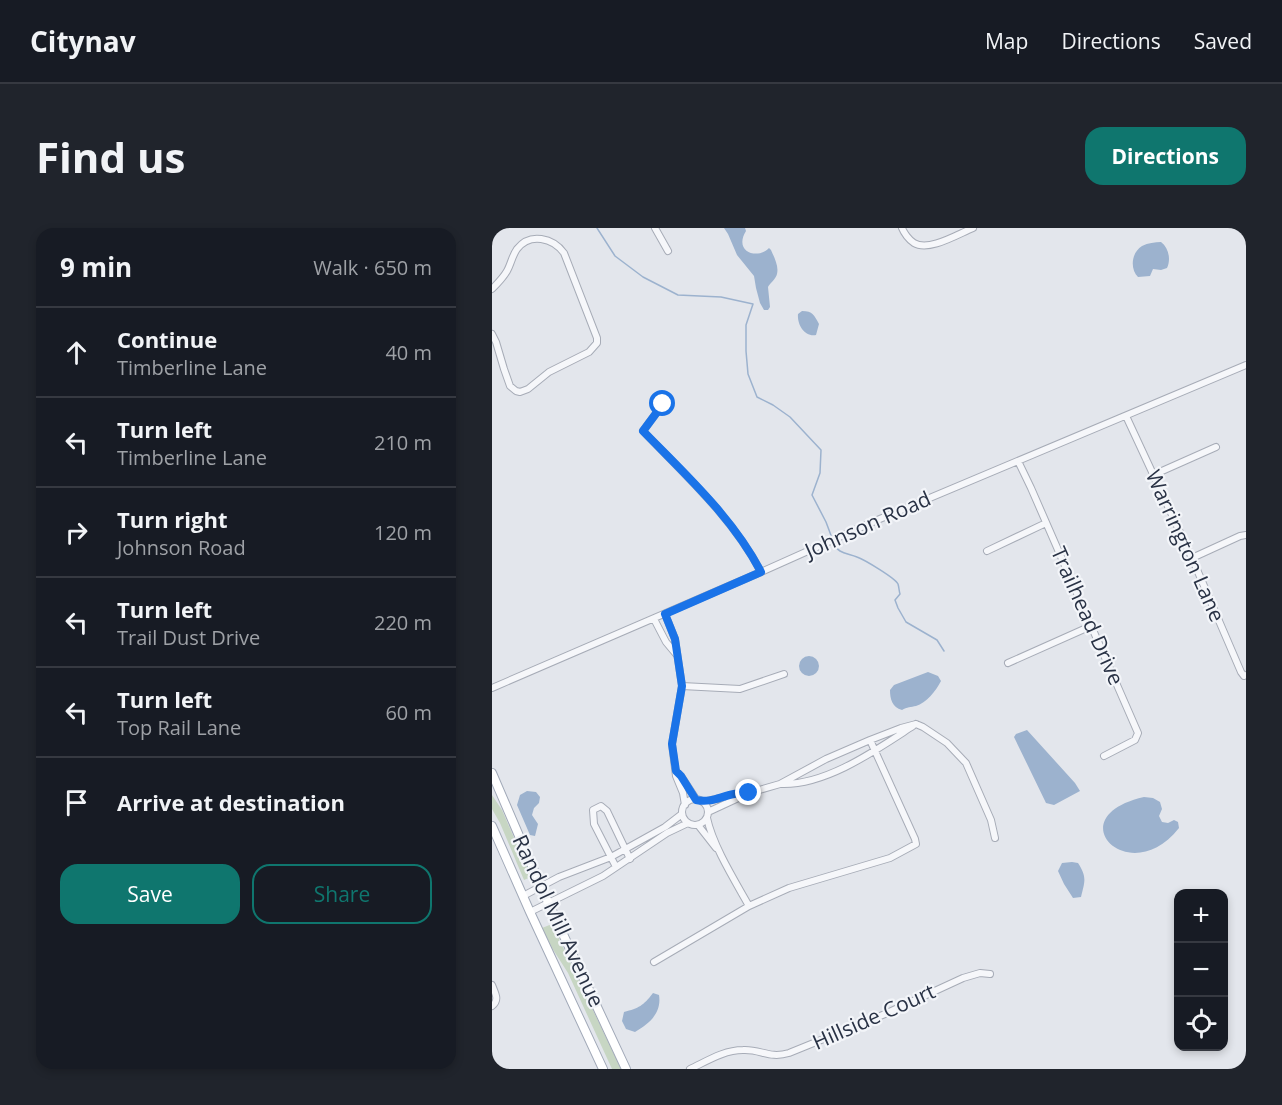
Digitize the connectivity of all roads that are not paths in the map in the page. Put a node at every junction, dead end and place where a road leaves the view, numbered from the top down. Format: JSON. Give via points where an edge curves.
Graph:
{"nodes":[{"id":1,"x":655,"y":228,"type":"edge"},
{"id":2,"x":902,"y":228,"type":"edge"},
{"id":3,"x":973,"y":228,"type":"edge"},
{"id":4,"x":668,"y":251,"type":"dead end"},
{"id":5,"x":492,"y":289,"type":"edge"},
{"id":6,"x":492,"y":334,"type":"edge"},
{"id":7,"x":1246,"y":365,"type":"edge"},
{"id":8,"x":663,"y":404,"type":"dead end"},
{"id":9,"x":1126,"y":416,"type":"junction"},
{"id":10,"x":1216,"y":447,"type":"dead end"},
{"id":11,"x":1018,"y":461,"type":"junction"},
{"id":12,"x":1154,"y":475,"type":"junction"},
{"id":13,"x":1046,"y":523,"type":"junction"},
{"id":14,"x":1246,"y":535,"type":"edge"},
{"id":15,"x":987,"y":551,"type":"dead end"},
{"id":16,"x":1192,"y":558,"type":"junction"},
{"id":17,"x":761,"y":572,"type":"junction"},
{"id":18,"x":665,"y":614,"type":"junction"},
{"id":19,"x":654,"y":619,"type":"junction"},
{"id":20,"x":1091,"y":626,"type":"junction"},
{"id":21,"x":676,"y":655,"type":"junction"},
{"id":22,"x":1008,"y":663,"type":"dead end"},
{"id":23,"x":784,"y":674,"type":"dead end"},
{"id":24,"x":1245,"y":676,"type":"edge"},
{"id":25,"x":682,"y":686,"type":"junction"},
{"id":26,"x":492,"y":688,"type":"edge"},
{"id":27,"x":916,"y":724,"type":"junction"},
{"id":28,"x":870,"y":740,"type":"junction"},
{"id":29,"x":875,"y":751,"type":"junction"},
{"id":30,"x":1104,"y":756,"type":"dead end"},
{"id":31,"x":676,"y":771,"type":"junction"},
{"id":32,"x":492,"y":773,"type":"edge"},
{"id":33,"x":780,"y":784,"type":"junction"},
{"id":34,"x":749,"y":793,"type":"junction"},
{"id":35,"x":699,"y":801,"type":"junction"},
{"id":36,"x":685,"y":805,"type":"junction"},
{"id":37,"x":682,"y":814,"type":"junction"},
{"id":38,"x":707,"y":815,"type":"junction"},
{"id":39,"x":688,"y":823,"type":"junction"},
{"id":40,"x":698,"y":825,"type":"junction"},
{"id":41,"x":492,"y":826,"type":"edge"},
{"id":42,"x":995,"y":838,"type":"dead end"},
{"id":43,"x":625,"y":849,"type":"junction"},
{"id":44,"x":722,"y":856,"type":"junction"},
{"id":45,"x":611,"y":857,"type":"junction"},
{"id":46,"x":630,"y":859,"type":"junction"},
{"id":47,"x":616,"y":867,"type":"junction"},
{"id":48,"x":541,"y":887,"type":"junction"},
{"id":49,"x":523,"y":896,"type":"junction"},
{"id":50,"x":549,"y":902,"type":"junction"},
{"id":51,"x":749,"y":906,"type":"junction"},
{"id":52,"x":530,"y":912,"type":"junction"},
{"id":53,"x":654,"y":962,"type":"dead end"},
{"id":54,"x":990,"y":974,"type":"dead end"},
{"id":55,"x":492,"y":985,"type":"edge"},
{"id":56,"x":494,"y":1003,"type":"edge"},
{"id":57,"x":603,"y":1069,"type":"edge"},
{"id":58,"x":626,"y":1069,"type":"edge"},
{"id":59,"x":690,"y":1069,"type":"edge"}],
"edges":[{"from":1,"to":4,"type":"street"},
{"from":2,"to":3,"type":"street","via":[[914,243],[926,246]]},
{"from":5,"to":6,"type":"street","via":[[521,244],[537,238],[556,244],[564,253],[597,343],[590,352],[520,392],[510,386]]},
{"from":7,"to":9,"type":"street","name":"Johnson Road"},
{"from":8,"to":17,"type":"street","via":[[643,431],[715,507],[750,551]]},
{"from":9,"to":11,"type":"street","name":"Johnson Road"},
{"from":9,"to":12,"type":"street","name":"Warrington Lane"},
{"from":10,"to":12,"type":"street"},
{"from":11,"to":13,"type":"street","name":"Trailhead Drive"},
{"from":11,"to":17,"type":"street","name":"Johnson Road"},
{"from":12,"to":16,"type":"street","name":"Warrington Lane"},
{"from":13,"to":15,"type":"street"},
{"from":13,"to":20,"type":"street","name":"Trailhead Drive"},
{"from":14,"to":16,"type":"street"},
{"from":16,"to":24,"type":"street","name":"Warrington Lane"},
{"from":17,"to":18,"type":"street","name":"Johnson Road"},
{"from":18,"to":19,"type":"street","name":"Johnson Road"},
{"from":18,"to":21,"type":"street","via":[[675,639]]},
{"from":19,"to":21,"type":"street"},
{"from":19,"to":26,"type":"street","name":"Johnson Road"},
{"from":20,"to":22,"type":"street"},
{"from":20,"to":30,"type":"street","name":"Trailhead Drive","via":[[1138,733],[1135,740]]},
{"from":21,"to":25,"type":"street"},
{"from":23,"to":25,"type":"street","via":[[740,689]]},
{"from":25,"to":31,"type":"street","via":[[672,744]]},
{"from":27,"to":28,"type":"street"},
{"from":27,"to":29,"type":"street"},
{"from":27,"to":42,"type":"street","via":[[947,743],[966,763]]},
{"from":28,"to":29,"type":"street"},
{"from":28,"to":33,"type":"street"},
{"from":29,"to":33,"type":"street","via":[[834,773]]},
{"from":29,"to":51,"type":"street","via":[[916,844],[890,858],[789,888]]},
{"from":31,"to":35,"type":"street"},
{"from":31,"to":36,"type":"street"},
{"from":32,"to":48,"type":"main road","name":"Randol Mill Avenue"},
{"from":33,"to":34,"type":"street"},
{"from":34,"to":35,"type":"street"},
{"from":34,"to":38,"type":"street"},
{"from":35,"to":36,"type":"street","via":[[688,801]]},
{"from":35,"to":38,"type":"street","via":[[706,805]]},
{"from":36,"to":37,"type":"street"},
{"from":37,"to":39,"type":"street"},
{"from":37,"to":43,"type":"street"},
{"from":38,"to":40,"type":"street"},
{"from":38,"to":44,"type":"street"},
{"from":39,"to":40,"type":"street"},
{"from":39,"to":46,"type":"street"},
{"from":40,"to":44,"type":"street"},
{"from":41,"to":49,"type":"main road","name":"Randol Mill Avenue"},
{"from":43,"to":45,"type":"street"},
{"from":43,"to":45,"type":"street","via":[[607,812],[601,806],[592,810],[594,824]]},
{"from":43,"to":46,"type":"street"},
{"from":44,"to":51,"type":"street"},
{"from":45,"to":47,"type":"street"},
{"from":45,"to":48,"type":"street"},
{"from":46,"to":47,"type":"street"},
{"from":47,"to":50,"type":"street"},
{"from":48,"to":49,"type":"street"},
{"from":48,"to":50,"type":"main road","name":"Randol Mill Avenue"},
{"from":49,"to":52,"type":"main road","name":"Randol Mill Avenue"},
{"from":50,"to":52,"type":"street"},
{"from":50,"to":58,"type":"main road","name":"Randol Mill Avenue"},
{"from":51,"to":53,"type":"street"},
{"from":52,"to":57,"type":"main road","name":"Randol Mill Avenue"},
{"from":54,"to":59,"type":"street","name":"Hillside Court","via":[[963,978],[780,1056],[751,1050],[729,1051]]},
{"from":55,"to":56,"type":"street","via":[[497,997]]}]}
